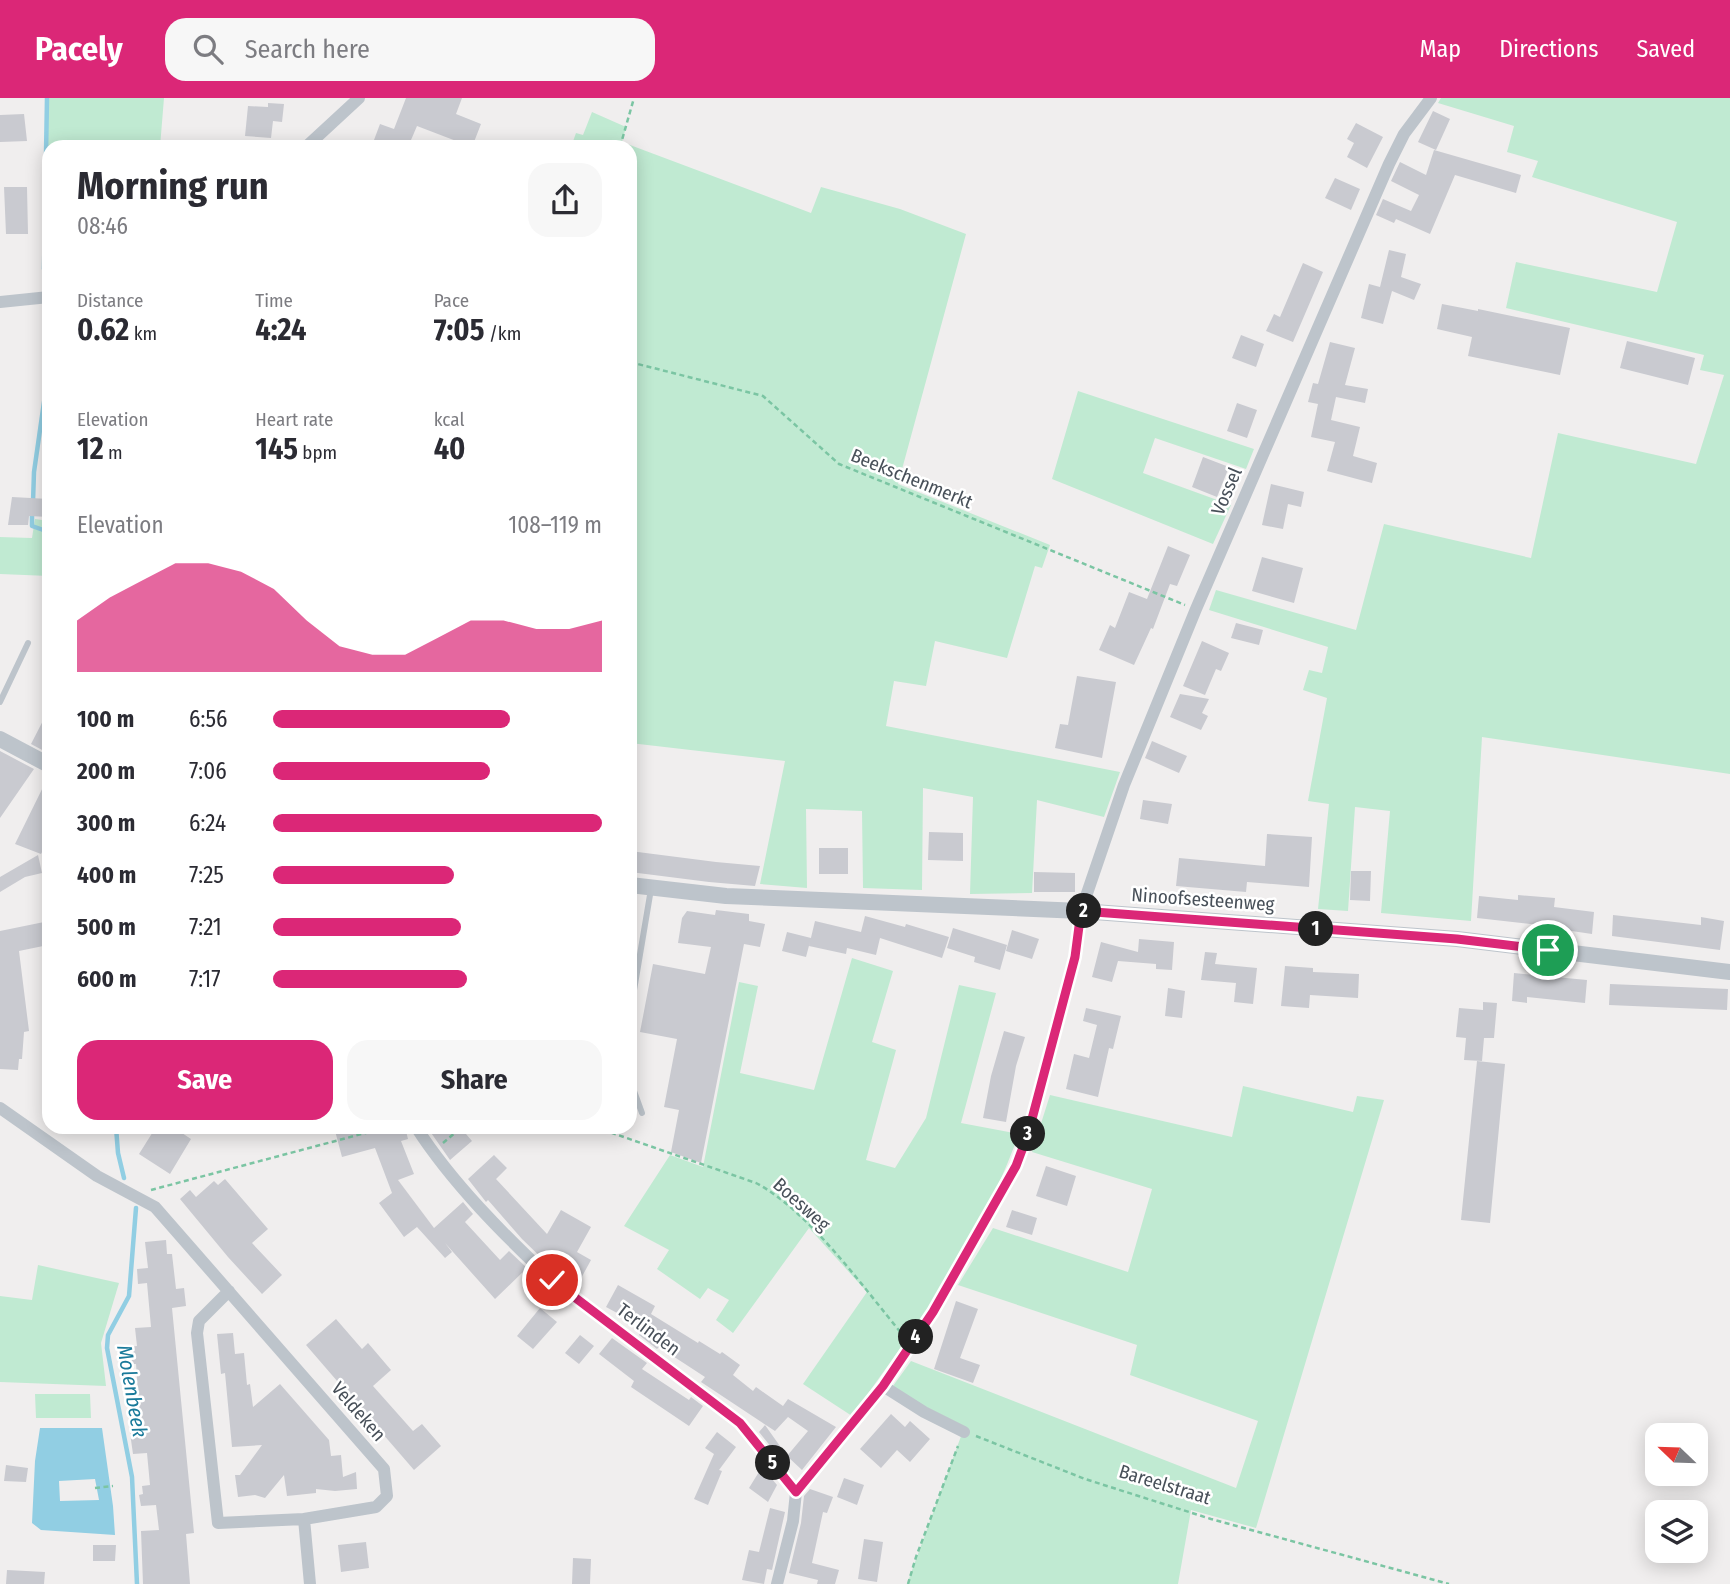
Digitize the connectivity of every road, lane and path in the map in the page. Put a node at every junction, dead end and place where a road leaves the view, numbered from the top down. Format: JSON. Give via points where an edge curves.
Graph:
{"nodes":[{"id":1,"x":359,"y":98,"type":"edge"},
{"id":2,"x":634,"y":98,"type":"edge"},
{"id":3,"x":1431,"y":98,"type":"edge"},
{"id":4,"x":314,"y":140,"type":"edge"},
{"id":5,"x":622,"y":140,"type":"edge"},
{"id":6,"x":42,"y":298,"type":"edge"},
{"id":7,"x":0,"y":302,"type":"edge"},
{"id":8,"x":637,"y":364,"type":"edge"},
{"id":9,"x":1196,"y":609,"type":"junction"},
{"id":10,"x":28,"y":643,"type":"dead end"},
{"id":11,"x":0,"y":702,"type":"edge"},
{"id":12,"x":0,"y":739,"type":"edge"},
{"id":13,"x":42,"y":761,"type":"edge"},
{"id":14,"x":637,"y":886,"type":"edge"},
{"id":15,"x":651,"y":887,"type":"junction"},
{"id":16,"x":1081,"y":911,"type":"junction"},
{"id":17,"x":637,"y":972,"type":"edge"},
{"id":18,"x":1730,"y":972,"type":"edge"},
{"id":19,"x":637,"y":1099,"type":"edge"},
{"id":20,"x":0,"y":1108,"type":"edge"},
{"id":21,"x":642,"y":1113,"type":"dead end"},
{"id":22,"x":362,"y":1134,"type":"edge"},
{"id":23,"x":421,"y":1134,"type":"edge"},
{"id":24,"x":453,"y":1134,"type":"edge"},
{"id":25,"x":616,"y":1134,"type":"edge"},
{"id":26,"x":434,"y":1152,"type":"junction"},
{"id":27,"x":143,"y":1199,"type":"junction"},
{"id":28,"x":229,"y":1291,"type":"junction"},
{"id":29,"x":911,"y":1345,"type":"junction"},
{"id":30,"x":883,"y":1386,"type":"junction"},
{"id":31,"x":964,"y":1432,"type":"junction"},
{"id":32,"x":113,"y":1486,"type":"dead end"},
{"id":33,"x":96,"y":1488,"type":"dead end"},
{"id":34,"x":796,"y":1492,"type":"junction"},
{"id":35,"x":304,"y":1519,"type":"junction"},
{"id":36,"x":310,"y":1584,"type":"edge"},
{"id":37,"x":777,"y":1584,"type":"edge"},
{"id":38,"x":908,"y":1584,"type":"edge"},
{"id":39,"x":1449,"y":1584,"type":"edge"}],
"edges":[{"from":1,"to":4,"type":"street"},
{"from":2,"to":5,"type":"path"},
{"from":3,"to":9,"type":"street","name":"Vossel","via":[[1389,164]]},
{"from":6,"to":7,"type":"street"},
{"from":8,"to":9,"type":"path","name":"Beekschenmerkt","via":[[764,396],[839,464]]},
{"from":9,"to":16,"type":"street","name":"Vossel","via":[[1124,785]]},
{"from":10,"to":11,"type":"lane"},
{"from":12,"to":13,"type":"street"},
{"from":14,"to":15,"type":"street","name":"Ninoofsesteenweg"},
{"from":15,"to":16,"type":"street","name":"Ninoofsesteenweg","via":[[726,896]]},
{"from":15,"to":17,"type":"lane"},
{"from":16,"to":18,"type":"street","name":"Ninoofsesteenweg","via":[[1457,939]]},
{"from":16,"to":29,"type":"street","via":[[1075,957],[1016,1166]]},
{"from":19,"to":21,"type":"lane"},
{"from":20,"to":27,"type":"street","name":"Veldeken","via":[[97,1176]]},
{"from":22,"to":27,"type":"path","via":[[148,1191]]},
{"from":23,"to":26,"type":"street","name":"Terlinden"},
{"from":24,"to":26,"type":"path"},
{"from":25,"to":29,"type":"path","name":"Boesweg","via":[[772,1192],[839,1258]]},
{"from":26,"to":34,"type":"street","name":"Terlinden","via":[[552,1280],[740,1423]]},
{"from":27,"to":28,"type":"street","name":"Veldeken"},
{"from":28,"to":35,"type":"street","name":"Veldeken","via":[[199,1321],[197,1332],[218,1523]]},
{"from":28,"to":35,"type":"street","name":"Veldeken","via":[[384,1469],[387,1496],[376,1507]]},
{"from":29,"to":30,"type":"street"},
{"from":30,"to":31,"type":"street"},
{"from":30,"to":34,"type":"street"},
{"from":31,"to":38,"type":"path"},
{"from":31,"to":39,"type":"path","name":"Bareelstraat","via":[[1211,1519]]},
{"from":32,"to":33,"type":"path"},
{"from":34,"to":37,"type":"street"},
{"from":35,"to":36,"type":"street"}]}
